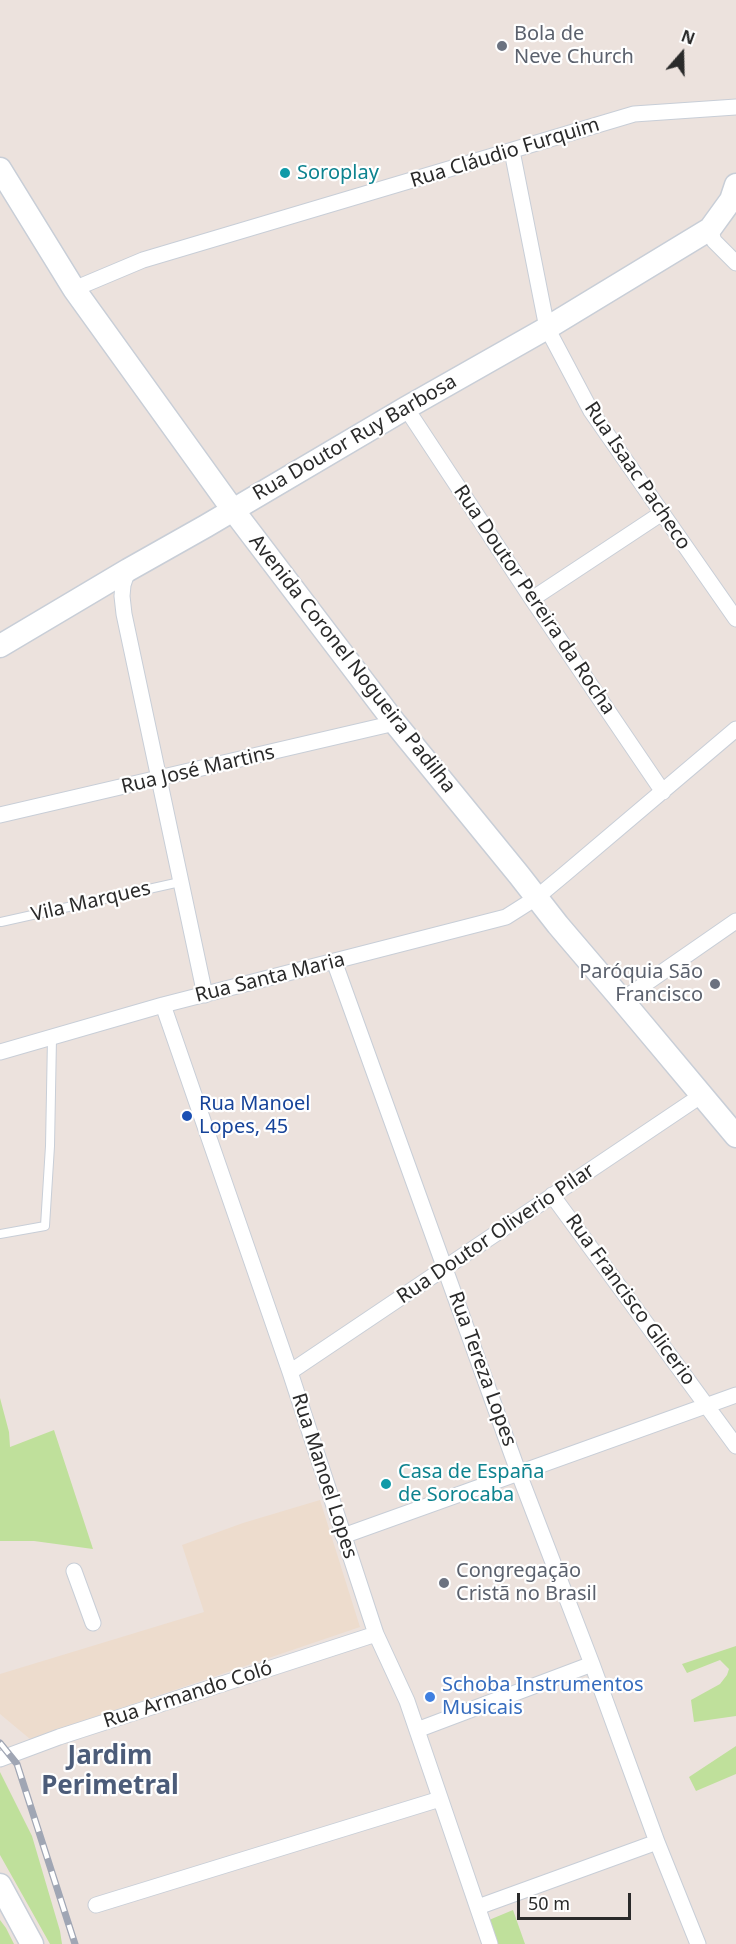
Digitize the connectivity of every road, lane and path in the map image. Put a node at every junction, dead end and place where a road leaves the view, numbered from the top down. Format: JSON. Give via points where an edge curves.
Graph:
{"nodes":[{"id":1,"x":736,"y":106,"type":"edge"},
{"id":2,"x":512,"y":151,"type":"junction"},
{"id":3,"x":0,"y":169,"type":"edge"},
{"id":4,"x":736,"y":185,"type":"edge"},
{"id":5,"x":7,"y":196,"type":"edge"},
{"id":6,"x":736,"y":210,"type":"edge"},
{"id":7,"x":710,"y":228,"type":"junction"},
{"id":8,"x":736,"y":262,"type":"edge"},
{"id":9,"x":74,"y":290,"type":"junction"},
{"id":10,"x":547,"y":328,"type":"junction"},
{"id":11,"x":406,"y":408,"type":"junction"},
{"id":12,"x":233,"y":510,"type":"junction"},
{"id":13,"x":662,"y":513,"type":"junction"},
{"id":14,"x":128,"y":570,"type":"junction"},
{"id":15,"x":87,"y":595,"type":"junction"},
{"id":16,"x":532,"y":599,"type":"junction"},
{"id":17,"x":124,"y":614,"type":"junction"},
{"id":18,"x":736,"y":619,"type":"edge"},
{"id":19,"x":0,"y":646,"type":"edge"},
{"id":20,"x":395,"y":723,"type":"junction"},
{"id":21,"x":736,"y":729,"type":"edge"},
{"id":22,"x":159,"y":779,"type":"junction"},
{"id":23,"x":663,"y":792,"type":"junction"},
{"id":24,"x":0,"y":815,"type":"edge"},
{"id":25,"x":180,"y":882,"type":"junction"},
{"id":26,"x":536,"y":898,"type":"junction"},
{"id":27,"x":736,"y":921,"type":"edge"},
{"id":28,"x":1,"y":922,"type":"edge"},
{"id":29,"x":334,"y":961,"type":"junction"},
{"id":30,"x":205,"y":995,"type":"junction"},
{"id":31,"x":622,"y":1000,"type":"junction"},
{"id":32,"x":163,"y":1005,"type":"junction"},
{"id":33,"x":52,"y":1038,"type":"junction"},
{"id":34,"x":0,"y":1052,"type":"edge"},
{"id":35,"x":702,"y":1095,"type":"junction"},
{"id":36,"x":736,"y":1136,"type":"edge"},
{"id":37,"x":552,"y":1195,"type":"junction"},
{"id":38,"x":0,"y":1234,"type":"edge"},
{"id":39,"x":446,"y":1267,"type":"junction"},
{"id":40,"x":290,"y":1372,"type":"junction"},
{"id":41,"x":736,"y":1395,"type":"edge"},
{"id":42,"x":708,"y":1405,"type":"junction"},
{"id":43,"x":736,"y":1446,"type":"edge"},
{"id":44,"x":519,"y":1474,"type":"junction"},
{"id":45,"x":343,"y":1536,"type":"junction"},
{"id":46,"x":74,"y":1571,"type":"dead end"},
{"id":47,"x":93,"y":1623,"type":"dead end"},
{"id":48,"x":376,"y":1634,"type":"junction"},
{"id":49,"x":592,"y":1664,"type":"junction"},
{"id":50,"x":417,"y":1730,"type":"junction"},
{"id":51,"x":0,"y":1759,"type":"edge"},
{"id":52,"x":440,"y":1798,"type":"junction"},
{"id":53,"x":657,"y":1842,"type":"junction"},
{"id":54,"x":0,"y":1885,"type":"edge"},
{"id":55,"x":0,"y":1901,"type":"edge"},
{"id":56,"x":96,"y":1905,"type":"dead end"},
{"id":57,"x":478,"y":1907,"type":"junction"},
{"id":58,"x":30,"y":1940,"type":"edge"},
{"id":59,"x":490,"y":1944,"type":"edge"},
{"id":60,"x":698,"y":1944,"type":"edge"}],
"edges":[{"from":1,"to":2,"type":"street","name":"Rua Cláudio Furquim","via":[[634,114]]},
{"from":2,"to":9,"type":"street","name":"Rua Cláudio Furquim","via":[[143,260]]},
{"from":2,"to":10,"type":"street","name":"Rua Isaac Pacheco"},
{"from":3,"to":5,"type":"main road","name":"Avenida Coronel Nogueira Padilha"},
{"from":4,"to":7,"type":"main road","via":[[731,200]]},
{"from":5,"to":9,"type":"main road","name":"Avenida Coronel Nogueira Padilha"},
{"from":6,"to":7,"type":"main road","name":"Rua Doutor Ruy Barbosa"},
{"from":7,"to":8,"type":"street","via":[[714,241]]},
{"from":7,"to":10,"type":"main road","name":"Rua Doutor Ruy Barbosa"},
{"from":9,"to":12,"type":"main road","name":"Avenida Coronel Nogueira Padilha"},
{"from":10,"to":11,"type":"main road","name":"Rua Doutor Ruy Barbosa"},
{"from":10,"to":13,"type":"street","name":"Rua Isaac Pacheco","via":[[591,411]]},
{"from":11,"to":12,"type":"main road","name":"Rua Doutor Ruy Barbosa"},
{"from":11,"to":16,"type":"street","name":"Rua Doutor Pereira da Rocha"},
{"from":12,"to":14,"type":"main road","name":"Rua Doutor Ruy Barbosa"},
{"from":12,"to":20,"type":"main road","name":"Avenida Coronel Nogueira Padilha"},
{"from":13,"to":16,"type":"street"},
{"from":13,"to":18,"type":"street","name":"Rua Isaac Pacheco"},
{"from":14,"to":15,"type":"main road","name":"Rua Doutor Ruy Barbosa"},
{"from":14,"to":17,"type":"street","via":[[122,596]]},
{"from":15,"to":17,"type":"street","via":[[105,596]]},
{"from":15,"to":19,"type":"main road","name":"Rua Doutor Ruy Barbosa"},
{"from":16,"to":23,"type":"street","name":"Rua Doutor Pereira da Rocha"},
{"from":17,"to":22,"type":"street"},
{"from":20,"to":22,"type":"street","name":"Rua José Martins"},
{"from":20,"to":26,"type":"main road","name":"Avenida Coronel Nogueira Padilha"},
{"from":21,"to":23,"type":"street","name":"Rua Santa Maria"},
{"from":22,"to":24,"type":"street","name":"Rua José Martins"},
{"from":22,"to":25,"type":"street"},
{"from":23,"to":26,"type":"street","name":"Rua Santa Maria"},
{"from":25,"to":28,"type":"lane","name":"Vila Marques"},
{"from":25,"to":30,"type":"street"},
{"from":26,"to":29,"type":"street","name":"Rua Santa Maria","via":[[506,917]]},
{"from":26,"to":31,"type":"main road","name":"Avenida Coronel Nogueira Padilha"},
{"from":27,"to":31,"type":"street"},
{"from":29,"to":30,"type":"street","name":"Rua Santa Maria"},
{"from":29,"to":39,"type":"street","name":"Rua Tereza Lopes"},
{"from":30,"to":32,"type":"street","name":"Rua Santa Maria"},
{"from":31,"to":35,"type":"main road","name":"Avenida Coronel Nogueira Padilha"},
{"from":32,"to":33,"type":"street","name":"Rua Santa Maria"},
{"from":32,"to":40,"type":"street","name":"Rua Manoel Lopes"},
{"from":33,"to":34,"type":"street","name":"Rua Santa Maria"},
{"from":33,"to":38,"type":"lane","via":[[45,1226]]},
{"from":35,"to":36,"type":"main road","name":"Avenida Coronel Nogueira Padilha"},
{"from":35,"to":37,"type":"street","name":"Rua Doutor Oliverio Pilar"},
{"from":37,"to":39,"type":"street","name":"Rua Doutor Oliverio Pilar"},
{"from":37,"to":42,"type":"street","name":"Rua Francisco Glicerio"},
{"from":39,"to":40,"type":"street","name":"Rua Doutor Oliverio Pilar"},
{"from":39,"to":44,"type":"street","name":"Rua Tereza Lopes"},
{"from":40,"to":45,"type":"street","name":"Rua Manoel Lopes"},
{"from":41,"to":42,"type":"street"},
{"from":42,"to":43,"type":"street","name":"Rua Francisco Glicerio"},
{"from":42,"to":44,"type":"street"},
{"from":44,"to":45,"type":"street"},
{"from":44,"to":49,"type":"street","name":"Rua Tereza Lopes"},
{"from":45,"to":48,"type":"street","name":"Rua Manoel Lopes"},
{"from":46,"to":47,"type":"street"},
{"from":48,"to":50,"type":"street","name":"Rua Manoel Lopes"},
{"from":48,"to":51,"type":"street","name":"Rua Armando Coló"},
{"from":49,"to":50,"type":"street"},
{"from":49,"to":53,"type":"street","name":"Rua Tereza Lopes"},
{"from":50,"to":52,"type":"street","name":"Rua Manoel Lopes"},
{"from":52,"to":56,"type":"street"},
{"from":52,"to":57,"type":"street","name":"Rua Manoel Lopes"},
{"from":53,"to":57,"type":"street"},
{"from":53,"to":60,"type":"street","name":"Rua Tereza Lopes"},
{"from":54,"to":58,"type":"main road"},
{"from":55,"to":58,"type":"main road"},
{"from":57,"to":59,"type":"street","name":"Rua Manoel Lopes"}]}
